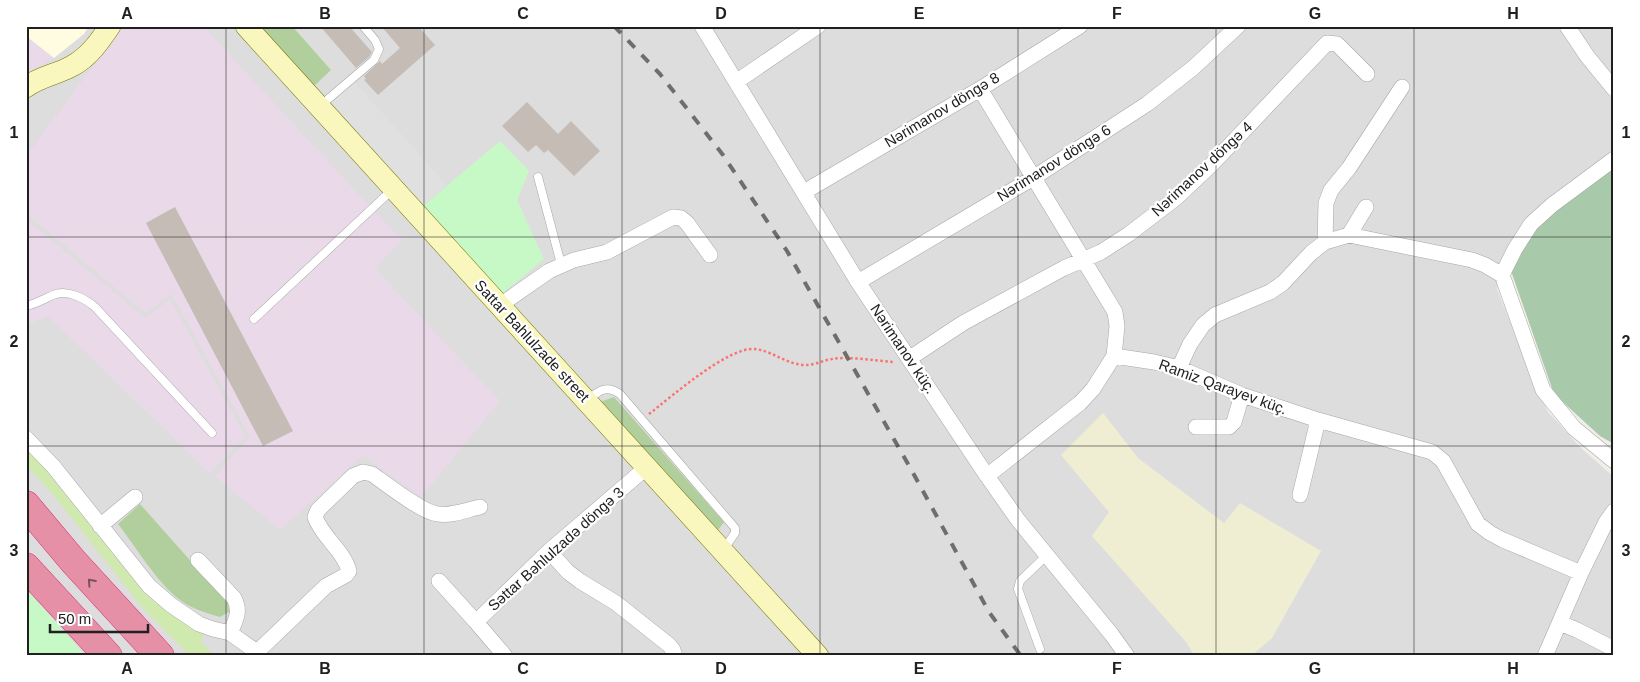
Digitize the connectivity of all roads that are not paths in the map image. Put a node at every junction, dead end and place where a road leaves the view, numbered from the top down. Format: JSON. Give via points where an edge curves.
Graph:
{"nodes":[{"id":1,"x":110,"y":26,"type":"edge"},
{"id":2,"x":246,"y":26,"type":"edge"},
{"id":3,"x":363,"y":26,"type":"edge"},
{"id":4,"x":702,"y":26,"type":"edge"},
{"id":5,"x":818,"y":26,"type":"edge"},
{"id":6,"x":1080,"y":26,"type":"edge"},
{"id":7,"x":1238,"y":26,"type":"edge"},
{"id":8,"x":1574,"y":30,"type":"edge"},
{"id":9,"x":1367,"y":74,"type":"dead end"},
{"id":10,"x":736,"y":82,"type":"junction"},
{"id":11,"x":26,"y":87,"type":"edge"},
{"id":12,"x":1402,"y":87,"type":"dead end"},
{"id":13,"x":980,"y":89,"type":"junction"},
{"id":14,"x":1614,"y":89,"type":"edge"},
{"id":15,"x":318,"y":107,"type":"junction"},
{"id":16,"x":1614,"y":159,"type":"edge"},
{"id":17,"x":538,"y":177,"type":"dead end"},
{"id":18,"x":1033,"y":178,"type":"junction"},
{"id":19,"x":393,"y":190,"type":"junction"},
{"id":20,"x":804,"y":192,"type":"junction"},
{"id":21,"x":1366,"y":207,"type":"dead end"},
{"id":22,"x":1349,"y":236,"type":"junction"},
{"id":23,"x":1325,"y":242,"type":"junction"},
{"id":24,"x":710,"y":255,"type":"dead end"},
{"id":25,"x":1082,"y":260,"type":"junction"},
{"id":26,"x":561,"y":264,"type":"junction"},
{"id":27,"x":1502,"y":275,"type":"junction"},
{"id":28,"x":858,"y":282,"type":"junction"},
{"id":29,"x":26,"y":306,"type":"edge"},
{"id":30,"x":499,"y":306,"type":"junction"},
{"id":31,"x":254,"y":319,"type":"dead end"},
{"id":32,"x":1114,"y":356,"type":"junction"},
{"id":33,"x":910,"y":358,"type":"junction"},
{"id":34,"x":1179,"y":368,"type":"junction"},
{"id":35,"x":1242,"y":395,"type":"junction"},
{"id":36,"x":587,"y":401,"type":"junction"},
{"id":37,"x":1318,"y":420,"type":"junction"},
{"id":38,"x":1196,"y":427,"type":"dead end"},
{"id":39,"x":212,"y":433,"type":"dead end"},
{"id":40,"x":26,"y":438,"type":"edge"},
{"id":41,"x":1614,"y":461,"type":"edge"},
{"id":42,"x":647,"y":467,"type":"junction"},
{"id":43,"x":988,"y":476,"type":"junction"},
{"id":44,"x":1300,"y":495,"type":"dead end"},
{"id":45,"x":135,"y":497,"type":"dead end"},
{"id":46,"x":26,"y":505,"type":"edge"},
{"id":47,"x":480,"y":507,"type":"dead end"},
{"id":48,"x":1614,"y":511,"type":"edge"},
{"id":49,"x":100,"y":526,"type":"junction"},
{"id":50,"x":550,"y":551,"type":"junction"},
{"id":51,"x":723,"y":551,"type":"junction"},
{"id":52,"x":1046,"y":556,"type":"junction"},
{"id":53,"x":198,"y":560,"type":"dead end"},
{"id":54,"x":26,"y":567,"type":"edge"},
{"id":55,"x":1582,"y":573,"type":"junction"},
{"id":56,"x":439,"y":582,"type":"dead end"},
{"id":57,"x":476,"y":622,"type":"junction"},
{"id":58,"x":1560,"y":623,"type":"junction"},
{"id":59,"x":230,"y":633,"type":"junction"},
{"id":60,"x":1040,"y":649,"type":"dead end"},
{"id":61,"x":1614,"y":650,"type":"edge"},
{"id":62,"x":256,"y":654,"type":"edge"},
{"id":63,"x":108,"y":656,"type":"edge"},
{"id":64,"x":160,"y":656,"type":"edge"},
{"id":65,"x":505,"y":656,"type":"edge"},
{"id":66,"x":675,"y":656,"type":"edge"},
{"id":67,"x":818,"y":656,"type":"edge"},
{"id":68,"x":1127,"y":656,"type":"edge"},
{"id":69,"x":1545,"y":656,"type":"edge"}],
"edges":[{"from":1,"to":11,"type":"main road","via":[[82,59]]},
{"from":2,"to":15,"type":"main road","name":"Sattar Bahlulzade street"},
{"from":3,"to":15,"type":"lane","via":[[379,49],[374,60]]},
{"from":4,"to":10,"type":"street","name":"Nərimanov küç."},
{"from":5,"to":10,"type":"street"},
{"from":6,"to":13,"type":"street","name":"Nərimanov döngə 8"},
{"from":7,"to":18,"type":"street","name":"Nərimanov döngə 6","via":[[1193,68],[1147,104]]},
{"from":8,"to":14,"type":"street","via":[[1587,56]]},
{"from":9,"to":25,"type":"street","name":"Nərimanov döngə 4","via":[[1337,44],[1327,43],[1176,198],[1129,234]]},
{"from":10,"to":20,"type":"street","name":"Nərimanov küç."},
{"from":12,"to":23,"type":"street","via":[[1331,190],[1326,203]]},
{"from":13,"to":18,"type":"street"},
{"from":13,"to":20,"type":"street","name":"Nərimanov döngə 8"},
{"from":15,"to":19,"type":"main road","name":"Sattar Bahlulzade street"},
{"from":16,"to":27,"type":"street","via":[[1531,224]]},
{"from":17,"to":26,"type":"lane"},
{"from":18,"to":25,"type":"street"},
{"from":18,"to":28,"type":"street","name":"Nərimanov döngə 6"},
{"from":19,"to":30,"type":"main road","name":"Sattar Bahlulzade street"},
{"from":19,"to":31,"type":"lane"},
{"from":20,"to":28,"type":"street","name":"Nərimanov küç."},
{"from":21,"to":22,"type":"street"},
{"from":22,"to":23,"type":"street"},
{"from":22,"to":27,"type":"street","via":[[1472,260]]},
{"from":23,"to":34,"type":"street","via":[[1270,292],[1215,315],[1203,325]]},
{"from":24,"to":26,"type":"street","via":[[687,223],[673,217],[607,252]]},
{"from":25,"to":32,"type":"street","via":[[1116,312]]},
{"from":25,"to":33,"type":"street","name":"Nərimanov döngə 4","via":[[963,323]]},
{"from":26,"to":30,"type":"street"},
{"from":27,"to":41,"type":"street","via":[[1543,390],[1574,428]]},
{"from":28,"to":33,"type":"street","name":"Nərimanov küç."},
{"from":29,"to":39,"type":"lane","via":[[55,294],[72,294],[86,300]]},
{"from":30,"to":36,"type":"main road","name":"Sattar Bahlulzade street"},
{"from":32,"to":34,"type":"street","name":"Ramiz Qarayev küç."},
{"from":32,"to":43,"type":"street","via":[[1080,403]]},
{"from":33,"to":43,"type":"street","name":"Nərimanov küç."},
{"from":34,"to":35,"type":"street","name":"Ramiz Qarayev küç."},
{"from":35,"to":37,"type":"street","name":"Ramiz Qarayev küç."},
{"from":35,"to":38,"type":"street","via":[[1234,422],[1228,427]]},
{"from":36,"to":42,"type":"main road","name":"Sattar Bahlulzade street"},
{"from":36,"to":51,"type":"lane","via":[[605,389],[620,394],[735,528]]},
{"from":37,"to":44,"type":"street"},
{"from":37,"to":55,"type":"street","name":"Ramiz Qarayev küç.","via":[[1432,452],[1443,461],[1478,524],[1502,540]]},
{"from":40,"to":49,"type":"street","via":[[53,466]]},
{"from":42,"to":50,"type":"street","name":"Səttar Bəhlulzadə döngə 3"},
{"from":42,"to":51,"type":"main road","name":"Sattar Bahlulzade street"},
{"from":43,"to":52,"type":"street","name":"Nərimanov küç."},
{"from":45,"to":49,"type":"street"},
{"from":64,"to":46,"type":"highway","one_way":true,"via":[[72,561]]},
{"from":47,"to":62,"type":"street","via":[[448,515],[435,514],[372,474],[363,472],[353,476],[314,517],[347,563],[349,571],[326,586]]},
{"from":48,"to":55,"type":"street"},
{"from":49,"to":59,"type":"street","via":[[149,586],[171,605],[199,624]]},
{"from":50,"to":57,"type":"street","name":"Səttar Bəhlulzadə döngə 3"},
{"from":50,"to":66,"type":"street","via":[[574,576],[616,603],[669,645]]},
{"from":51,"to":67,"type":"main road","name":"Sattar Bahlulzade street"},
{"from":52,"to":60,"type":"lane","via":[[1020,581],[1018,589]]},
{"from":52,"to":68,"type":"street","name":"Nərimanov küç."},
{"from":53,"to":59,"type":"street","via":[[238,604],[237,618]]},
{"from":54,"to":63,"type":"highway"},
{"from":55,"to":58,"type":"street"},
{"from":56,"to":57,"type":"street"},
{"from":57,"to":65,"type":"street","name":"Səttar Bəhlulzadə döngə 3"},
{"from":58,"to":61,"type":"street"},
{"from":58,"to":69,"type":"street"},
{"from":59,"to":62,"type":"street"}]}
